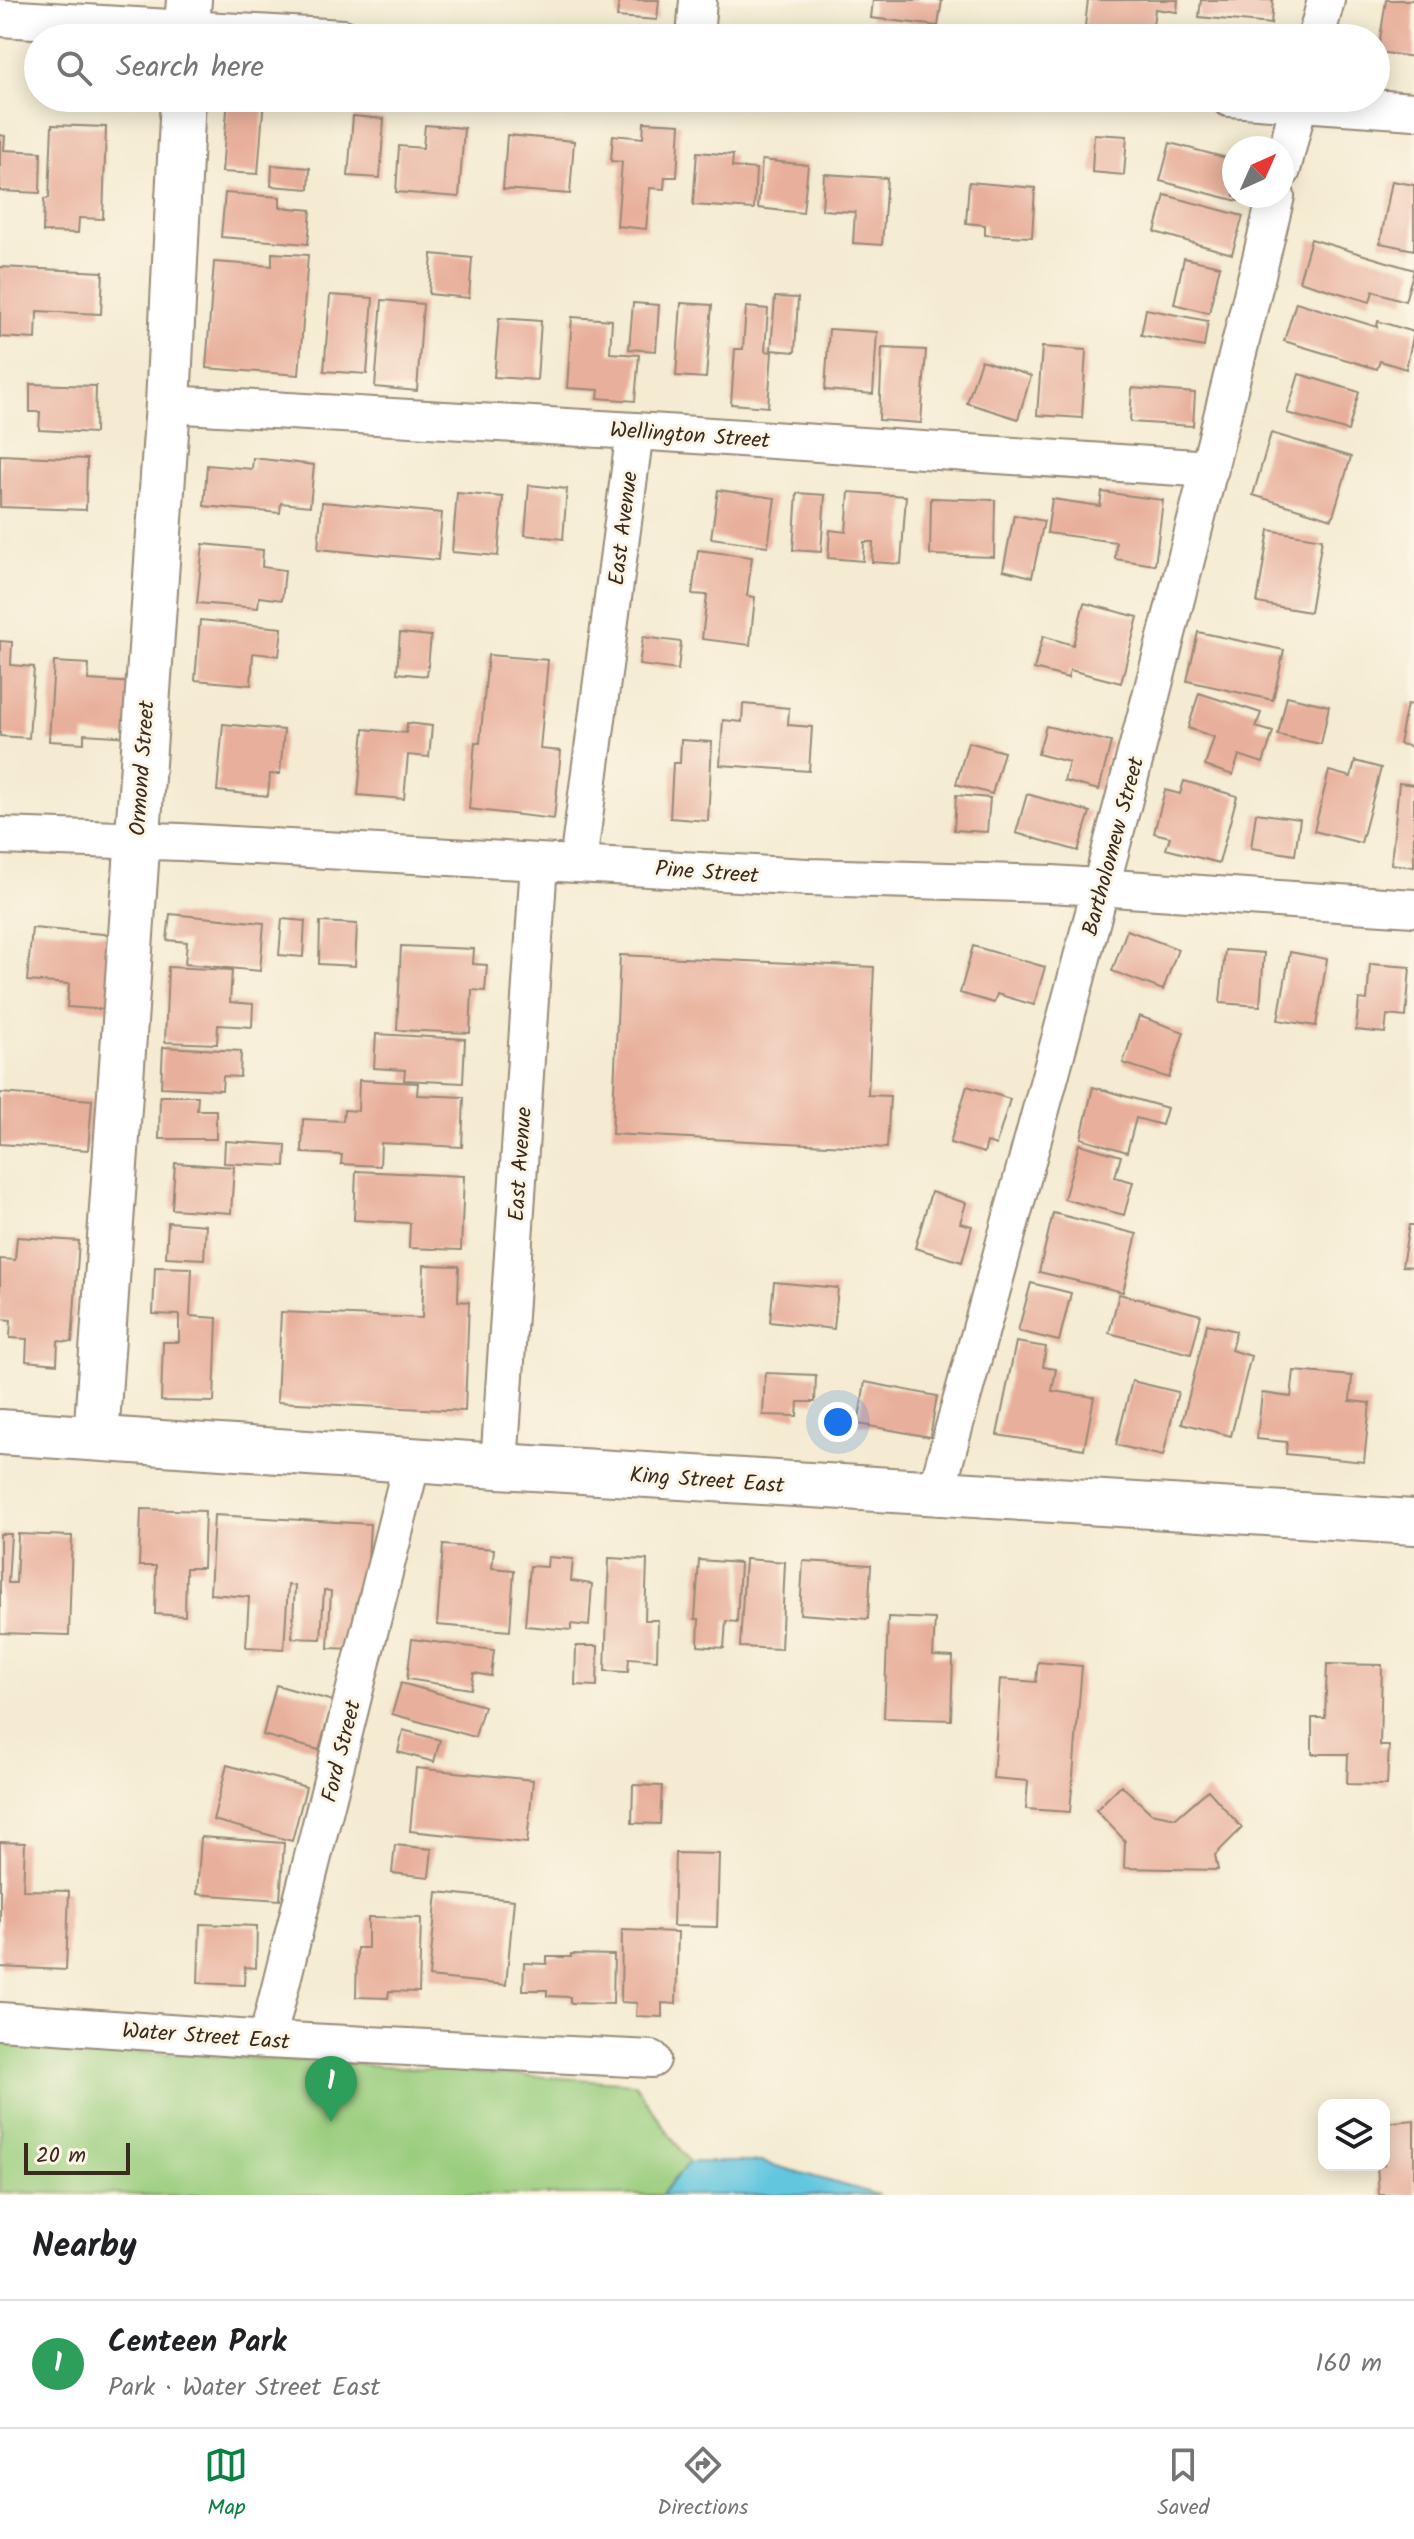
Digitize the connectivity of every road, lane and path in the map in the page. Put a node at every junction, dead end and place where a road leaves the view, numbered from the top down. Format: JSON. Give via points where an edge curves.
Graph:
{"nodes":[{"id":1,"x":698,"y":0,"type":"edge"},
{"id":2,"x":1326,"y":0,"type":"edge"},
{"id":3,"x":0,"y":18,"type":"edge"},
{"id":4,"x":187,"y":23,"type":"edge"},
{"id":5,"x":696,"y":24,"type":"edge"},
{"id":6,"x":1320,"y":24,"type":"edge"},
{"id":7,"x":1390,"y":109,"type":"edge"},
{"id":8,"x":1414,"y":111,"type":"edge"},
{"id":9,"x":182,"y":112,"type":"edge"},
{"id":10,"x":1296,"y":112,"type":"edge"},
{"id":11,"x":1290,"y":136,"type":"edge"},
{"id":12,"x":1273,"y":208,"type":"edge"},
{"id":13,"x":168,"y":404,"type":"junction"},
{"id":14,"x":635,"y":431,"type":"junction"},
{"id":15,"x":1210,"y":469,"type":"junction"},
{"id":16,"x":0,"y":836,"type":"edge"},
{"id":17,"x":136,"y":842,"type":"junction"},
{"id":18,"x":539,"y":863,"type":"junction"},
{"id":19,"x":578,"y":863,"type":"junction"},
{"id":20,"x":1102,"y":887,"type":"junction"},
{"id":21,"x":1414,"y":908,"type":"edge"},
{"id":22,"x":0,"y":1432,"type":"edge"},
{"id":23,"x":96,"y":1438,"type":"junction"},
{"id":24,"x":412,"y":1461,"type":"junction"},
{"id":25,"x":499,"y":1466,"type":"junction"},
{"id":26,"x":936,"y":1493,"type":"junction"},
{"id":27,"x":1414,"y":1522,"type":"edge"},
{"id":28,"x":0,"y":2021,"type":"edge"},
{"id":29,"x":267,"y":2040,"type":"junction"},
{"id":30,"x":652,"y":2059,"type":"dead end"}],
"edges":[{"from":1,"to":5,"type":"street"},
{"from":2,"to":6,"type":"street"},
{"from":3,"to":4,"type":"street"},
{"from":7,"to":8,"type":"street"},
{"from":9,"to":13,"type":"main road","name":"Ormond Street"},
{"from":10,"to":11,"type":"street"},
{"from":12,"to":15,"type":"street","name":"Bartholomew Street"},
{"from":13,"to":14,"type":"street","name":"Wellington Street"},
{"from":13,"to":17,"type":"main road","name":"Ormond Street"},
{"from":14,"to":15,"type":"street","name":"Wellington Street"},
{"from":14,"to":19,"type":"street","name":"East Avenue"},
{"from":15,"to":20,"type":"street","name":"Bartholomew Street"},
{"from":16,"to":17,"type":"street","name":"Pine Street"},
{"from":17,"to":18,"type":"street","name":"Pine Street"},
{"from":17,"to":23,"type":"main road","name":"Ormond Street"},
{"from":18,"to":19,"type":"street","name":"Pine Street"},
{"from":18,"to":25,"type":"street","name":"East Avenue"},
{"from":19,"to":20,"type":"street","name":"Pine Street"},
{"from":20,"to":21,"type":"street","name":"Pine Street"},
{"from":20,"to":26,"type":"street","name":"Bartholomew Street"},
{"from":22,"to":23,"type":"main road","name":"King Street East"},
{"from":23,"to":24,"type":"main road","name":"King Street East"},
{"from":24,"to":25,"type":"main road","name":"King Street East"},
{"from":24,"to":29,"type":"street","name":"Ford Street"},
{"from":25,"to":26,"type":"main road","name":"King Street East"},
{"from":26,"to":27,"type":"main road","name":"King Street East"},
{"from":28,"to":29,"type":"street","name":"Water Street East"},
{"from":29,"to":30,"type":"street","name":"Water Street East"}]}
